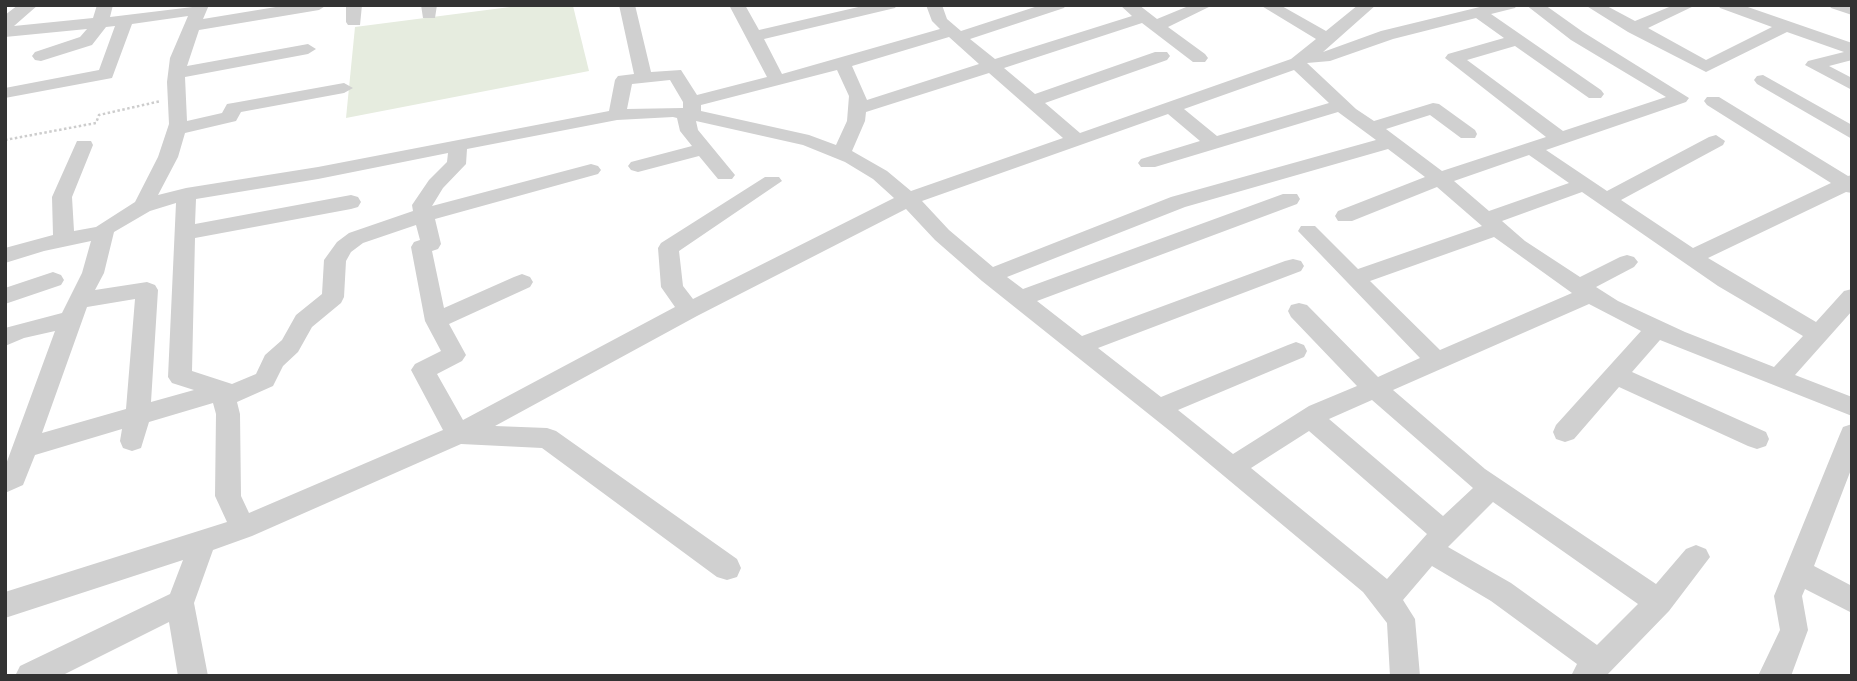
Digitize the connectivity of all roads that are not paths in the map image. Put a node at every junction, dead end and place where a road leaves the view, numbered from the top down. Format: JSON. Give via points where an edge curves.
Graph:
{"nodes":[{"id":1,"x":105,"y":5,"type":"edge"},
{"id":2,"x":319,"y":5,"type":"edge"},
{"id":3,"x":627,"y":5,"type":"edge"},
{"id":4,"x":737,"y":5,"type":"edge"},
{"id":5,"x":889,"y":5,"type":"edge"},
{"id":6,"x":934,"y":5,"type":"edge"},
{"id":7,"x":1128,"y":5,"type":"edge"},
{"id":8,"x":1205,"y":5,"type":"edge"},
{"id":9,"x":1268,"y":5,"type":"edge"},
{"id":10,"x":1368,"y":5,"type":"edge"},
{"id":11,"x":1509,"y":5,"type":"edge"},
{"id":12,"x":1534,"y":5,"type":"edge"},
{"id":13,"x":1593,"y":5,"type":"edge"},
{"id":14,"x":1688,"y":5,"type":"edge"},
{"id":15,"x":1726,"y":5,"type":"edge"},
{"id":16,"x":1837,"y":5,"type":"edge"},
{"id":17,"x":29,"y":6,"type":"edge"},
{"id":18,"x":1048,"y":7,"type":"edge"},
{"id":19,"x":5,"y":9,"type":"edge"},
{"id":20,"x":1852,"y":10,"type":"edge"},
{"id":21,"x":1479,"y":13,"type":"junction"},
{"id":22,"x":198,"y":14,"type":"edge"},
{"id":23,"x":125,"y":20,"type":"junction"},
{"id":24,"x":1150,"y":22,"type":"junction"},
{"id":25,"x":100,"y":23,"type":"junction"},
{"id":26,"x":5,"y":26,"type":"edge"},
{"id":27,"x":1786,"y":26,"type":"junction"},
{"id":28,"x":1634,"y":28,"type":"junction"},
{"id":29,"x":5,"y":32,"type":"edge"},
{"id":30,"x":955,"y":34,"type":"junction"},
{"id":31,"x":752,"y":37,"type":"junction"},
{"id":32,"x":1327,"y":38,"type":"junction"},
{"id":33,"x":1517,"y":40,"type":"junction"},
{"id":34,"x":308,"y":49,"type":"dead end"},
{"id":35,"x":1852,"y":52,"type":"edge"},
{"id":36,"x":41,"y":56,"type":"dead end"},
{"id":37,"x":1161,"y":56,"type":"dead end"},
{"id":38,"x":1199,"y":58,"type":"dead end"},
{"id":39,"x":1301,"y":60,"type":"junction"},
{"id":40,"x":842,"y":63,"type":"junction"},
{"id":41,"x":992,"y":66,"type":"junction"},
{"id":42,"x":177,"y":73,"type":"junction"},
{"id":43,"x":644,"y":78,"type":"junction"},
{"id":44,"x":777,"y":80,"type":"junction"},
{"id":45,"x":1763,"y":80,"type":"dead end"},
{"id":46,"x":1852,"y":85,"type":"edge"},
{"id":47,"x":344,"y":88,"type":"dead end"},
{"id":48,"x":5,"y":93,"type":"edge"},
{"id":49,"x":1595,"y":94,"type":"dead end"},
{"id":50,"x":1713,"y":101,"type":"dead end"},
{"id":51,"x":1032,"y":102,"type":"junction"},
{"id":52,"x":1341,"y":104,"type":"junction"},
{"id":53,"x":1172,"y":108,"type":"junction"},
{"id":54,"x":857,"y":109,"type":"junction"},
{"id":55,"x":690,"y":110,"type":"junction"},
{"id":56,"x":617,"y":115,"type":"junction"},
{"id":57,"x":1371,"y":128,"type":"junction"},
{"id":58,"x":176,"y":129,"type":"junction"},
{"id":59,"x":1852,"y":133,"type":"edge"},
{"id":60,"x":1468,"y":134,"type":"dead end"},
{"id":61,"x":1561,"y":139,"type":"junction"},
{"id":62,"x":1078,"y":141,"type":"junction"},
{"id":63,"x":1716,"y":141,"type":"dead end"},
{"id":64,"x":1212,"y":142,"type":"junction"},
{"id":65,"x":1390,"y":142,"type":"junction"},
{"id":66,"x":84,"y":145,"type":"dead end"},
{"id":67,"x":457,"y":145,"type":"junction"},
{"id":68,"x":704,"y":149,"type":"junction"},
{"id":69,"x":1532,"y":149,"type":"junction"},
{"id":70,"x":841,"y":154,"type":"junction"},
{"id":71,"x":1148,"y":163,"type":"dead end"},
{"id":72,"x":638,"y":166,"type":"dead end"},
{"id":73,"x":591,"y":170,"type":"dead end"},
{"id":74,"x":725,"y":175,"type":"dead end"},
{"id":75,"x":1439,"y":179,"type":"junction"},
{"id":76,"x":772,"y":181,"type":"dead end"},
{"id":77,"x":1850,"y":184,"type":"edge"},
{"id":78,"x":1583,"y":185,"type":"junction"},
{"id":79,"x":186,"y":194,"type":"junction"},
{"id":80,"x":1290,"y":199,"type":"dead end"},
{"id":81,"x":908,"y":200,"type":"junction"},
{"id":82,"x":1606,"y":200,"type":"junction"},
{"id":83,"x":351,"y":202,"type":"dead end"},
{"id":84,"x":143,"y":206,"type":"junction"},
{"id":85,"x":424,"y":215,"type":"junction"},
{"id":86,"x":1345,"y":216,"type":"dead end"},
{"id":87,"x":1492,"y":224,"type":"junction"},
{"id":88,"x":1308,"y":231,"type":"dead end"},
{"id":89,"x":104,"y":232,"type":"junction"},
{"id":90,"x":185,"y":233,"type":"junction"},
{"id":91,"x":64,"y":240,"type":"junction"},
{"id":92,"x":5,"y":256,"type":"edge"},
{"id":93,"x":1691,"y":258,"type":"junction"},
{"id":94,"x":1627,"y":262,"type":"dead end"},
{"id":95,"x":1293,"y":266,"type":"dead end"},
{"id":96,"x":990,"y":276,"type":"junction"},
{"id":97,"x":1355,"y":278,"type":"junction"},
{"id":98,"x":53,"y":280,"type":"dead end"},
{"id":99,"x":522,"y":282,"type":"dead end"},
{"id":100,"x":1585,"y":290,"type":"junction"},
{"id":101,"x":5,"y":296,"type":"edge"},
{"id":102,"x":1852,"y":297,"type":"edge"},
{"id":103,"x":1019,"y":299,"type":"junction"},
{"id":104,"x":75,"y":310,"type":"junction"},
{"id":105,"x":689,"y":310,"type":"junction"},
{"id":106,"x":1298,"y":311,"type":"dead end"},
{"id":107,"x":436,"y":321,"type":"junction"},
{"id":108,"x":1656,"y":329,"type":"junction"},
{"id":109,"x":1818,"y":334,"type":"junction"},
{"id":110,"x":5,"y":338,"type":"edge"},
{"id":111,"x":1079,"y":346,"type":"junction"},
{"id":112,"x":1296,"y":351,"type":"dead end"},
{"id":113,"x":1437,"y":361,"type":"junction"},
{"id":114,"x":1616,"y":375,"type":"junction"},
{"id":115,"x":1778,"y":378,"type":"junction"},
{"id":116,"x":1374,"y":388,"type":"junction"},
{"id":117,"x":224,"y":394,"type":"junction"},
{"id":118,"x":1852,"y":407,"type":"edge"},
{"id":119,"x":1158,"y":408,"type":"junction"},
{"id":120,"x":138,"y":415,"type":"junction"},
{"id":121,"x":1311,"y":418,"type":"junction"},
{"id":122,"x":1565,"y":432,"type":"dead end"},
{"id":123,"x":458,"y":434,"type":"junction"},
{"id":124,"x":1852,"y":434,"type":"edge"},
{"id":125,"x":1757,"y":439,"type":"dead end"},
{"id":126,"x":132,"y":441,"type":"dead end"},
{"id":127,"x":24,"y":448,"type":"junction"},
{"id":128,"x":1232,"y":467,"type":"junction"},
{"id":129,"x":5,"y":482,"type":"edge"},
{"id":130,"x":1491,"y":487,"type":"junction"},
{"id":131,"x":243,"y":528,"type":"junction"},
{"id":132,"x":202,"y":542,"type":"junction"},
{"id":133,"x":1436,"y":542,"type":"junction"},
{"id":134,"x":1696,"y":557,"type":"dead end"},
{"id":135,"x":727,"y":568,"type":"dead end"},
{"id":136,"x":1798,"y":571,"type":"junction"},
{"id":137,"x":1386,"y":600,"type":"junction"},
{"id":138,"x":1852,"y":600,"type":"edge"},
{"id":139,"x":1658,"y":602,"type":"junction"},
{"id":140,"x":180,"y":603,"type":"junction"},
{"id":141,"x":5,"y":605,"type":"edge"},
{"id":142,"x":1592,"y":669,"type":"edge"},
{"id":143,"x":30,"y":676,"type":"edge"},
{"id":144,"x":193,"y":676,"type":"edge"},
{"id":145,"x":1405,"y":676,"type":"edge"},
{"id":146,"x":1773,"y":676,"type":"edge"}],
"edges":[{"from":1,"to":25,"type":"street"},
{"from":2,"to":22,"type":"street"},
{"from":3,"to":43,"type":"street"},
{"from":4,"to":31,"type":"street"},
{"from":5,"to":31,"type":"street"},
{"from":6,"to":30,"type":"street","via":[[940,21]]},
{"from":7,"to":24,"type":"street"},
{"from":8,"to":24,"type":"street"},
{"from":9,"to":32,"type":"street"},
{"from":10,"to":32,"type":"street"},
{"from":11,"to":21,"type":"street"},
{"from":12,"to":61,"type":"street","via":[[1679,98]]},
{"from":13,"to":28,"type":"street"},
{"from":14,"to":28,"type":"street"},
{"from":15,"to":27,"type":"street"},
{"from":16,"to":20,"type":"street"},
{"from":17,"to":19,"type":"street"},
{"from":17,"to":26,"type":"street"},
{"from":18,"to":30,"type":"street"},
{"from":21,"to":33,"type":"street"},
{"from":21,"to":39,"type":"street"},
{"from":22,"to":23,"type":"street"},
{"from":22,"to":42,"type":"street"},
{"from":23,"to":25,"type":"street"},
{"from":23,"to":48,"type":"street","via":[[106,74]]},
{"from":24,"to":38,"type":"street"},
{"from":24,"to":41,"type":"street"},
{"from":25,"to":29,"type":"street"},
{"from":25,"to":36,"type":"street","via":[[86,41]]},
{"from":27,"to":28,"type":"street","via":[[1706,66]]},
{"from":27,"to":35,"type":"street"},
{"from":30,"to":40,"type":"street"},
{"from":30,"to":41,"type":"street"},
{"from":31,"to":44,"type":"street"},
{"from":32,"to":39,"type":"street"},
{"from":33,"to":49,"type":"street"},
{"from":33,"to":61,"type":"street","via":[[1454,58]]},
{"from":34,"to":42,"type":"street"},
{"from":35,"to":46,"type":"street","via":[[1814,65]]},
{"from":37,"to":51,"type":"street"},
{"from":39,"to":52,"type":"street"},
{"from":39,"to":53,"type":"street"},
{"from":40,"to":44,"type":"street"},
{"from":40,"to":54,"type":"street","via":[[858,96]]},
{"from":41,"to":51,"type":"street"},
{"from":41,"to":54,"type":"street"},
{"from":42,"to":58,"type":"street"},
{"from":43,"to":55,"type":"street","via":[[675,74]]},
{"from":43,"to":56,"type":"street","via":[[624,80]]},
{"from":44,"to":55,"type":"street"},
{"from":45,"to":59,"type":"street"},
{"from":47,"to":58,"type":"street","via":[[233,108],[230,117]]},
{"from":50,"to":77,"type":"street"},
{"from":51,"to":62,"type":"street"},
{"from":52,"to":57,"type":"street"},
{"from":52,"to":64,"type":"street"},
{"from":53,"to":62,"type":"street"},
{"from":53,"to":64,"type":"street"},
{"from":54,"to":70,"type":"street"},
{"from":55,"to":56,"type":"street"},
{"from":55,"to":68,"type":"street","via":[[689,131]]},
{"from":55,"to":70,"type":"street","via":[[809,141]]},
{"from":56,"to":67,"type":"street"},
{"from":57,"to":60,"type":"street","via":[[1433,108]]},
{"from":57,"to":65,"type":"street"},
{"from":58,"to":84,"type":"street","via":[[168,157]]},
{"from":61,"to":69,"type":"street"},
{"from":62,"to":81,"type":"street"},
{"from":63,"to":82,"type":"street"},
{"from":64,"to":71,"type":"street"},
{"from":65,"to":75,"type":"street"},
{"from":65,"to":96,"type":"street","via":[[1178,202]]},
{"from":66,"to":91,"type":"street","via":[[62,197]]},
{"from":67,"to":79,"type":"street"},
{"from":67,"to":85,"type":"street","via":[[456,164],[422,205]]},
{"from":68,"to":72,"type":"street"},
{"from":68,"to":74,"type":"street"},
{"from":69,"to":75,"type":"street"},
{"from":69,"to":78,"type":"street"},
{"from":70,"to":81,"type":"street","via":[[880,175]]},
{"from":73,"to":85,"type":"street"},
{"from":75,"to":86,"type":"street"},
{"from":75,"to":87,"type":"street"},
{"from":76,"to":105,"type":"street","via":[[668,248],[672,287]]},
{"from":77,"to":93,"type":"street"},
{"from":78,"to":82,"type":"street"},
{"from":78,"to":87,"type":"street"},
{"from":79,"to":84,"type":"street"},
{"from":79,"to":90,"type":"street"},
{"from":80,"to":103,"type":"street"},
{"from":81,"to":96,"type":"street"},
{"from":81,"to":105,"type":"street"},
{"from":82,"to":93,"type":"street"},
{"from":83,"to":90,"type":"street"},
{"from":84,"to":89,"type":"street"},
{"from":85,"to":107,"type":"street","via":[[431,244],[421,247]]},
{"from":85,"to":117,"type":"street","via":[[356,238],[344,247],[335,260],[333,297],[304,321],[290,346],[273,361],[265,380]]},
{"from":87,"to":97,"type":"street"},
{"from":87,"to":100,"type":"street"},
{"from":88,"to":97,"type":"street"},
{"from":89,"to":91,"type":"street"},
{"from":89,"to":104,"type":"street","via":[[93,272]]},
{"from":90,"to":117,"type":"street","via":[[180,377],[222,388]]},
{"from":91,"to":92,"type":"street"},
{"from":93,"to":109,"type":"street"},
{"from":94,"to":100,"type":"street"},
{"from":95,"to":111,"type":"street"},
{"from":96,"to":103,"type":"street"},
{"from":97,"to":113,"type":"street"},
{"from":98,"to":101,"type":"street"},
{"from":99,"to":107,"type":"street"},
{"from":100,"to":108,"type":"street"},
{"from":100,"to":113,"type":"street"},
{"from":102,"to":109,"type":"street"},
{"from":103,"to":111,"type":"street"},
{"from":104,"to":110,"type":"street"},
{"from":104,"to":120,"type":"street","via":[[147,290]]},
{"from":104,"to":127,"type":"street"},
{"from":105,"to":123,"type":"street"},
{"from":106,"to":116,"type":"street"},
{"from":107,"to":123,"type":"street","via":[[454,355],[423,370]]},
{"from":108,"to":114,"type":"street"},
{"from":108,"to":115,"type":"street"},
{"from":109,"to":115,"type":"street"},
{"from":111,"to":119,"type":"street"},
{"from":112,"to":119,"type":"street"},
{"from":113,"to":116,"type":"street"},
{"from":114,"to":122,"type":"street"},
{"from":114,"to":125,"type":"street"},
{"from":115,"to":118,"type":"street"},
{"from":116,"to":121,"type":"street"},
{"from":116,"to":130,"type":"street"},
{"from":117,"to":120,"type":"street"},
{"from":117,"to":131,"type":"street","via":[[228,496]]},
{"from":119,"to":128,"type":"street"},
{"from":120,"to":126,"type":"street"},
{"from":120,"to":127,"type":"street"},
{"from":121,"to":128,"type":"street"},
{"from":121,"to":133,"type":"street"},
{"from":123,"to":131,"type":"street"},
{"from":123,"to":135,"type":"street","via":[[547,438]]},
{"from":124,"to":136,"type":"street"},
{"from":127,"to":129,"type":"street","via":[[14,478]]},
{"from":128,"to":137,"type":"street","via":[[1373,583]]},
{"from":130,"to":133,"type":"street"},
{"from":130,"to":139,"type":"street"},
{"from":131,"to":132,"type":"street"},
{"from":132,"to":140,"type":"street"},
{"from":132,"to":141,"type":"street"},
{"from":133,"to":137,"type":"street"},
{"from":133,"to":142,"type":"street"},
{"from":134,"to":139,"type":"street"},
{"from":136,"to":138,"type":"street"},
{"from":136,"to":146,"type":"street","via":[[1788,596],[1794,630]]},
{"from":137,"to":145,"type":"street","via":[[1401,619]]},
{"from":139,"to":142,"type":"street"},
{"from":140,"to":143,"type":"street"},
{"from":140,"to":144,"type":"street"}]}
